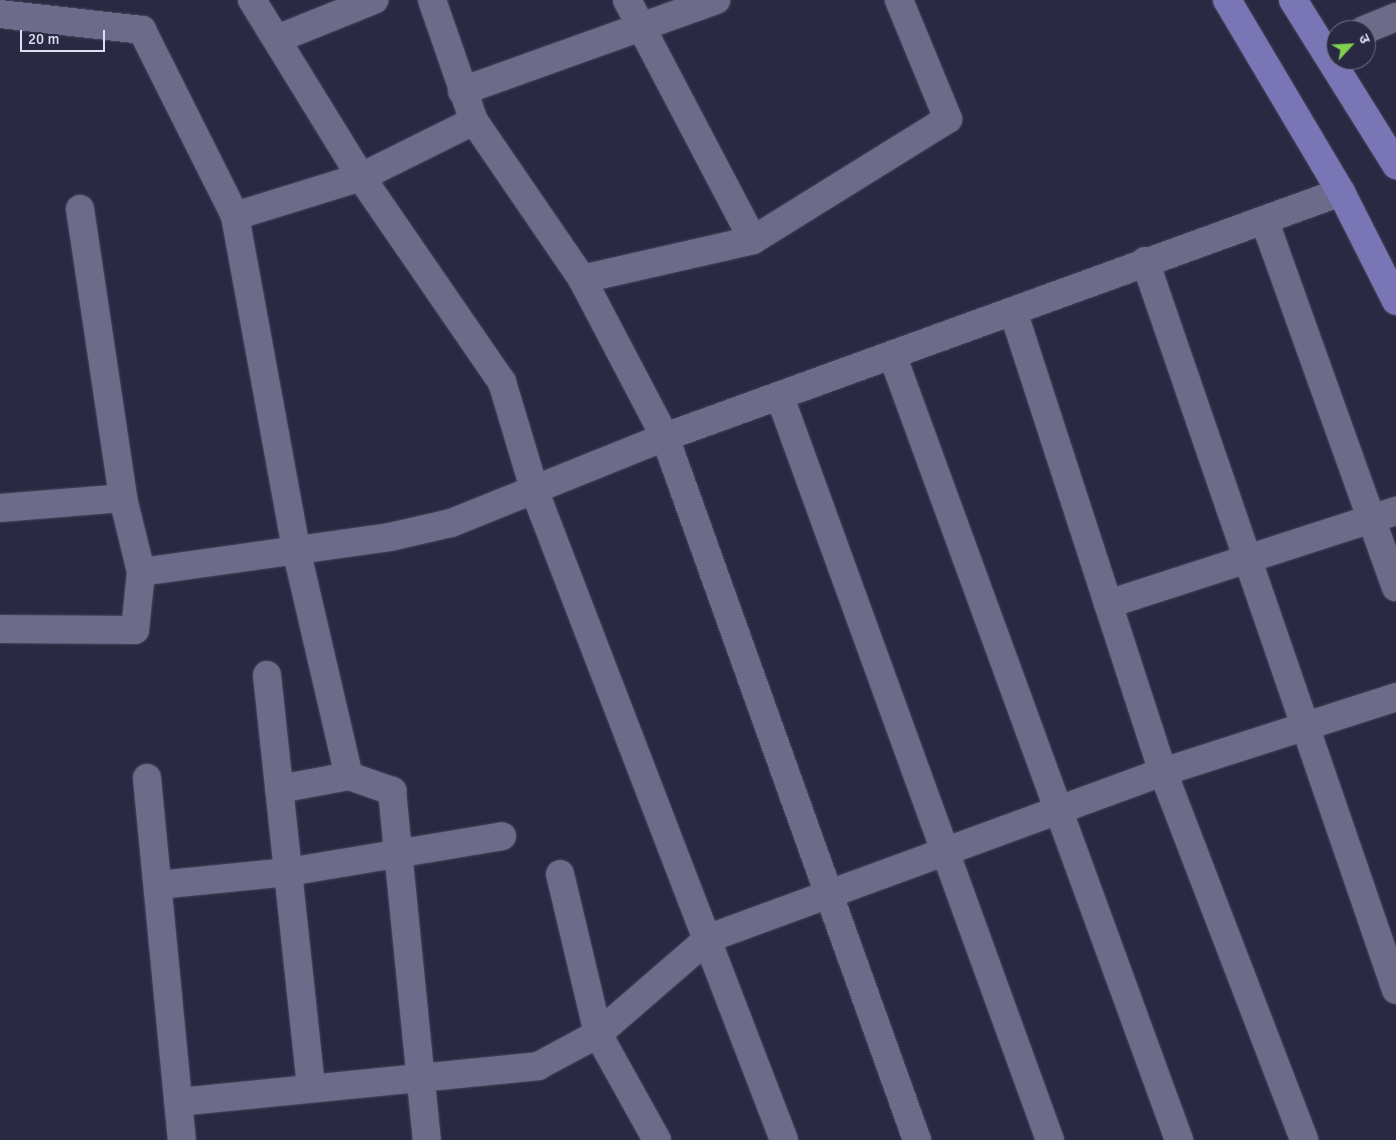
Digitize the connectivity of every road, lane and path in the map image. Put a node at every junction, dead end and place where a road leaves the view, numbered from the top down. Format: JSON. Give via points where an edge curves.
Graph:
{"nodes":[{"id":1,"x":252,"y":0,"type":"edge"},
{"id":2,"x":374,"y":0,"type":"edge"},
{"id":3,"x":432,"y":0,"type":"edge"},
{"id":4,"x":627,"y":0,"type":"edge"},
{"id":5,"x":716,"y":0,"type":"edge"},
{"id":6,"x":899,"y":0,"type":"edge"},
{"id":7,"x":1227,"y":0,"type":"edge"},
{"id":8,"x":1293,"y":0,"type":"edge"},
{"id":9,"x":0,"y":14,"type":"edge"},
{"id":10,"x":1396,"y":17,"type":"edge"},
{"id":11,"x":1376,"y":25,"type":"edge"},
{"id":12,"x":641,"y":26,"type":"junction"},
{"id":13,"x":277,"y":39,"type":"junction"},
{"id":14,"x":1326,"y":39,"type":"edge"},
{"id":15,"x":1344,"y":70,"type":"edge"},
{"id":16,"x":462,"y":91,"type":"junction"},
{"id":17,"x":474,"y":122,"type":"junction"},
{"id":18,"x":1396,"y":165,"type":"edge"},
{"id":19,"x":361,"y":177,"type":"junction"},
{"id":20,"x":1341,"y":192,"type":"junction"},
{"id":21,"x":80,"y":209,"type":"dead end"},
{"id":22,"x":235,"y":216,"type":"junction"},
{"id":23,"x":1265,"y":222,"type":"junction"},
{"id":24,"x":753,"y":240,"type":"junction"},
{"id":25,"x":1145,"y":261,"type":"junction"},
{"id":26,"x":582,"y":279,"type":"junction"},
{"id":27,"x":1396,"y":301,"type":"edge"},
{"id":28,"x":1014,"y":314,"type":"junction"},
{"id":29,"x":893,"y":357,"type":"junction"},
{"id":30,"x":780,"y":397,"type":"junction"},
{"id":31,"x":665,"y":438,"type":"junction"},
{"id":32,"x":535,"y":492,"type":"junction"},
{"id":33,"x":123,"y":498,"type":"junction"},
{"id":34,"x":0,"y":508,"type":"edge"},
{"id":35,"x":1384,"y":515,"type":"edge"},
{"id":36,"x":296,"y":549,"type":"junction"},
{"id":37,"x":1247,"y":562,"type":"junction"},
{"id":38,"x":141,"y":572,"type":"junction"},
{"id":39,"x":1396,"y":587,"type":"edge"},
{"id":40,"x":1108,"y":604,"type":"junction"},
{"id":41,"x":0,"y":629,"type":"edge"},
{"id":42,"x":267,"y":675,"type":"dead end"},
{"id":43,"x":1396,"y":697,"type":"edge"},
{"id":44,"x":1303,"y":727,"type":"junction"},
{"id":45,"x":1163,"y":772,"type":"junction"},
{"id":46,"x":349,"y":776,"type":"junction"},
{"id":47,"x":147,"y":778,"type":"dead end"},
{"id":48,"x":279,"y":789,"type":"junction"},
{"id":49,"x":1061,"y":810,"type":"junction"},
{"id":50,"x":502,"y":836,"type":"dead end"},
{"id":51,"x":947,"y":851,"type":"junction"},
{"id":52,"x":398,"y":856,"type":"junction"},
{"id":53,"x":288,"y":872,"type":"junction"},
{"id":54,"x":560,"y":874,"type":"dead end"},
{"id":55,"x":158,"y":885,"type":"junction"},
{"id":56,"x":827,"y":895,"type":"junction"},
{"id":57,"x":709,"y":938,"type":"junction"},
{"id":58,"x":1396,"y":990,"type":"edge"},
{"id":59,"x":598,"y":1034,"type":"junction"},
{"id":60,"x":420,"y":1078,"type":"junction"},
{"id":61,"x":310,"y":1088,"type":"junction"},
{"id":62,"x":179,"y":1102,"type":"junction"},
{"id":63,"x":182,"y":1140,"type":"edge"},
{"id":64,"x":427,"y":1140,"type":"edge"},
{"id":65,"x":657,"y":1140,"type":"edge"},
{"id":66,"x":784,"y":1140,"type":"edge"},
{"id":67,"x":917,"y":1140,"type":"edge"},
{"id":68,"x":1050,"y":1140,"type":"edge"},
{"id":69,"x":1179,"y":1140,"type":"edge"},
{"id":70,"x":1304,"y":1140,"type":"edge"}],
"edges":[{"from":1,"to":13,"type":"street"},
{"from":2,"to":13,"type":"street"},
{"from":3,"to":16,"type":"street"},
{"from":4,"to":12,"type":"street"},
{"from":5,"to":12,"type":"street"},
{"from":6,"to":24,"type":"street","via":[[948,119]]},
{"from":7,"to":20,"type":"main road"},
{"from":8,"to":14,"type":"main road"},
{"from":9,"to":22,"type":"street","via":[[142,30]]},
{"from":10,"to":11,"type":"street"},
{"from":12,"to":16,"type":"street"},
{"from":12,"to":24,"type":"street"},
{"from":13,"to":19,"type":"street"},
{"from":15,"to":18,"type":"main road"},
{"from":16,"to":17,"type":"street"},
{"from":17,"to":19,"type":"street"},
{"from":17,"to":26,"type":"street"},
{"from":19,"to":22,"type":"street"},
{"from":19,"to":32,"type":"street","via":[[502,382]]},
{"from":20,"to":23,"type":"street"},
{"from":20,"to":27,"type":"main road"},
{"from":21,"to":33,"type":"street"},
{"from":22,"to":36,"type":"street"},
{"from":23,"to":25,"type":"street"},
{"from":23,"to":35,"type":"street"},
{"from":24,"to":26,"type":"street"},
{"from":25,"to":28,"type":"street"},
{"from":25,"to":37,"type":"street"},
{"from":26,"to":31,"type":"street"},
{"from":28,"to":29,"type":"street"},
{"from":28,"to":40,"type":"street"},
{"from":29,"to":30,"type":"street"},
{"from":29,"to":49,"type":"street"},
{"from":30,"to":31,"type":"street"},
{"from":30,"to":51,"type":"street"},
{"from":31,"to":32,"type":"street"},
{"from":31,"to":56,"type":"street"},
{"from":32,"to":36,"type":"street","via":[[442,525],[390,538]]},
{"from":32,"to":57,"type":"street"},
{"from":33,"to":34,"type":"street"},
{"from":33,"to":38,"type":"street"},
{"from":35,"to":37,"type":"street"},
{"from":35,"to":39,"type":"street"},
{"from":36,"to":38,"type":"street"},
{"from":36,"to":46,"type":"street"},
{"from":37,"to":40,"type":"street"},
{"from":37,"to":44,"type":"street"},
{"from":38,"to":41,"type":"street","via":[[135,630]]},
{"from":40,"to":45,"type":"street"},
{"from":42,"to":48,"type":"street"},
{"from":43,"to":44,"type":"street"},
{"from":44,"to":45,"type":"street"},
{"from":44,"to":58,"type":"street"},
{"from":45,"to":49,"type":"street"},
{"from":45,"to":70,"type":"street"},
{"from":46,"to":48,"type":"street"},
{"from":46,"to":52,"type":"street","via":[[392,791]]},
{"from":47,"to":55,"type":"street"},
{"from":48,"to":53,"type":"street"},
{"from":49,"to":51,"type":"street"},
{"from":49,"to":69,"type":"street"},
{"from":50,"to":52,"type":"street"},
{"from":51,"to":56,"type":"street"},
{"from":51,"to":68,"type":"street"},
{"from":52,"to":53,"type":"street"},
{"from":52,"to":60,"type":"street"},
{"from":53,"to":55,"type":"street"},
{"from":53,"to":61,"type":"street"},
{"from":54,"to":59,"type":"street"},
{"from":55,"to":62,"type":"street"},
{"from":56,"to":57,"type":"street"},
{"from":56,"to":67,"type":"street"},
{"from":57,"to":59,"type":"street"},
{"from":57,"to":66,"type":"street"},
{"from":59,"to":60,"type":"street","via":[[538,1066]]},
{"from":59,"to":65,"type":"street"},
{"from":60,"to":61,"type":"street"},
{"from":60,"to":64,"type":"street"},
{"from":61,"to":62,"type":"street"},
{"from":62,"to":63,"type":"street"}]}
